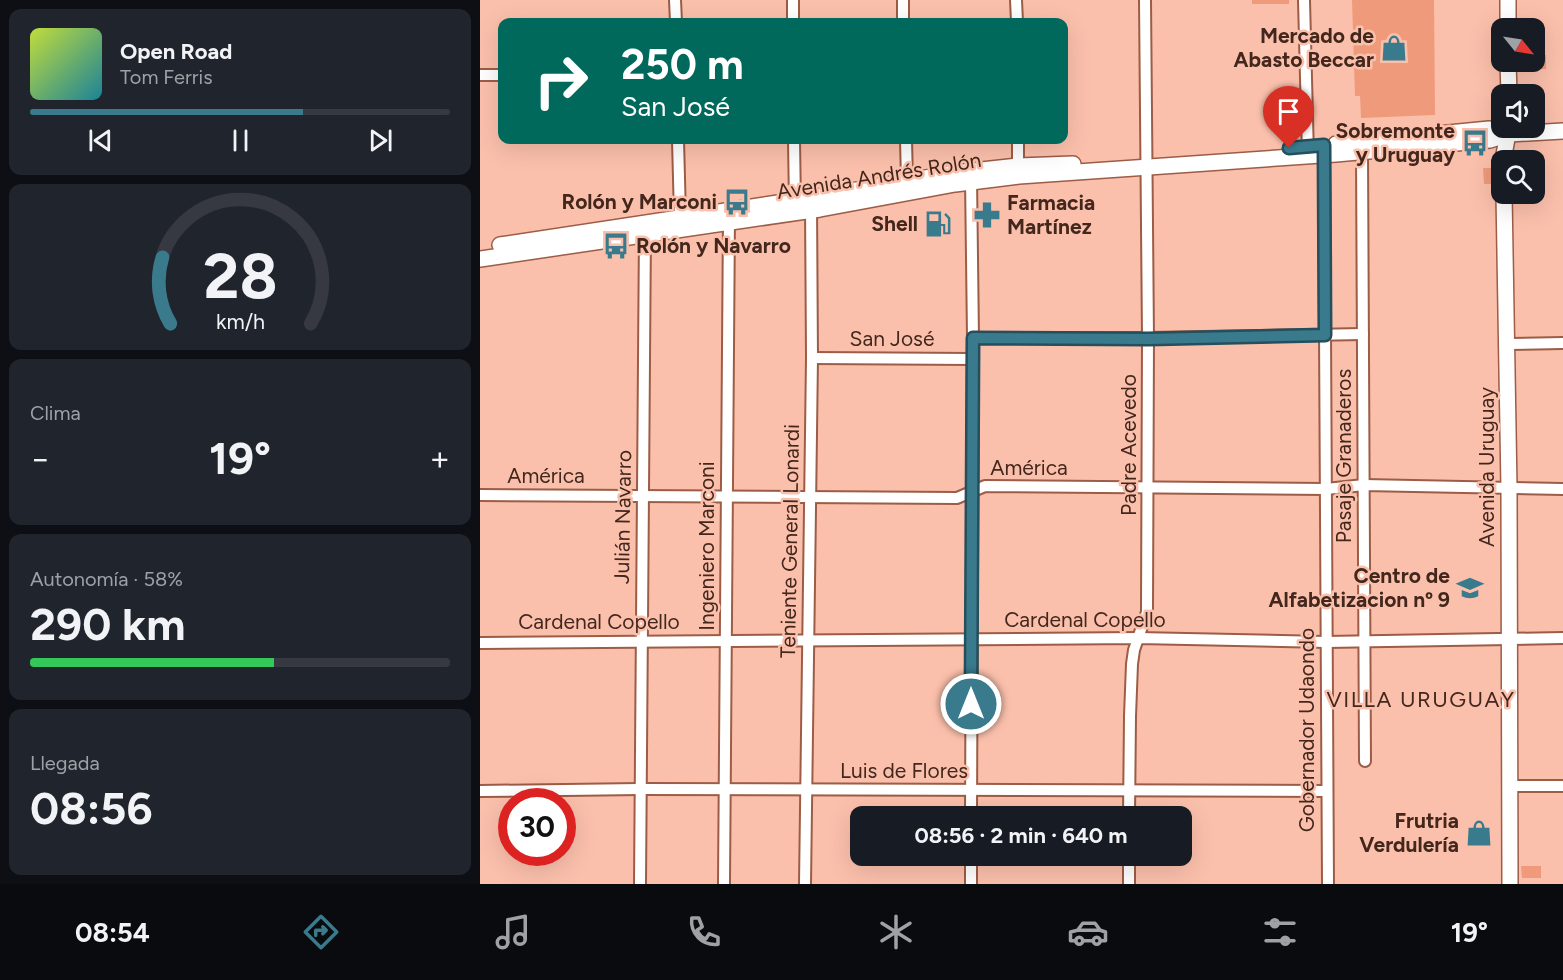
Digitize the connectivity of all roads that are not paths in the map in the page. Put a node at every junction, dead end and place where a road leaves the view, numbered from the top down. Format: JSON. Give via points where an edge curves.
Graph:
{"nodes":[{"id":1,"x":675,"y":0,"type":"edge"},
{"id":2,"x":793,"y":0,"type":"edge"},
{"id":3,"x":903,"y":0,"type":"edge"},
{"id":4,"x":1016,"y":0,"type":"edge"},
{"id":5,"x":1145,"y":0,"type":"edge"},
{"id":6,"x":1304,"y":0,"type":"edge"},
{"id":7,"x":1508,"y":0,"type":"edge"},
{"id":8,"x":676,"y":18,"type":"edge"},
{"id":9,"x":793,"y":18,"type":"edge"},
{"id":10,"x":903,"y":18,"type":"edge"},
{"id":11,"x":1017,"y":18,"type":"edge"},
{"id":12,"x":1508,"y":18,"type":"edge"},
{"id":13,"x":480,"y":75,"type":"edge"},
{"id":14,"x":498,"y":75,"type":"edge"},
{"id":15,"x":1491,"y":129,"type":"edge"},
{"id":16,"x":1545,"y":130,"type":"edge"},
{"id":17,"x":1563,"y":130,"type":"edge"},
{"id":18,"x":1494,"y":138,"type":"edge"},
{"id":19,"x":678,"y":144,"type":"edge"},
{"id":20,"x":794,"y":144,"type":"edge"},
{"id":21,"x":906,"y":144,"type":"edge"},
{"id":22,"x":1018,"y":144,"type":"edge"},
{"id":23,"x":1316,"y":150,"type":"junction"},
{"id":24,"x":1362,"y":152,"type":"junction"},
{"id":25,"x":1147,"y":164,"type":"junction"},
{"id":26,"x":1018,"y":171,"type":"junction"},
{"id":27,"x":971,"y":176,"type":"junction"},
{"id":28,"x":907,"y":180,"type":"junction"},
{"id":29,"x":811,"y":204,"type":"junction"},
{"id":30,"x":1504,"y":204,"type":"edge"},
{"id":31,"x":795,"y":206,"type":"junction"},
{"id":32,"x":729,"y":215,"type":"junction"},
{"id":33,"x":680,"y":217,"type":"junction"},
{"id":34,"x":645,"y":228,"type":"junction"},
{"id":35,"x":480,"y":249,"type":"edge"},
{"id":36,"x":480,"y":259,"type":"edge"},
{"id":37,"x":1363,"y":334,"type":"junction"},
{"id":38,"x":1325,"y":335,"type":"junction"},
{"id":39,"x":973,"y":338,"type":"junction"},
{"id":40,"x":1148,"y":339,"type":"junction"},
{"id":41,"x":1563,"y":343,"type":"edge"},
{"id":42,"x":1508,"y":344,"type":"junction"},
{"id":43,"x":812,"y":358,"type":"junction"},
{"id":44,"x":972,"y":359,"type":"junction"},
{"id":45,"x":1364,"y":485,"type":"junction"},
{"id":46,"x":1149,"y":488,"type":"junction"},
{"id":47,"x":1509,"y":488,"type":"junction"},
{"id":48,"x":1326,"y":489,"type":"junction"},
{"id":49,"x":1563,"y":489,"type":"edge"},
{"id":50,"x":972,"y":491,"type":"junction"},
{"id":51,"x":480,"y":495,"type":"edge"},
{"id":52,"x":643,"y":496,"type":"junction"},
{"id":53,"x":726,"y":496,"type":"junction"},
{"id":54,"x":810,"y":496,"type":"junction"},
{"id":55,"x":1138,"y":638,"type":"junction"},
{"id":56,"x":1509,"y":638,"type":"junction"},
{"id":57,"x":1563,"y":638,"type":"edge"},
{"id":58,"x":807,"y":640,"type":"junction"},
{"id":59,"x":972,"y":640,"type":"junction"},
{"id":60,"x":641,"y":641,"type":"junction"},
{"id":61,"x":726,"y":641,"type":"junction"},
{"id":62,"x":1364,"y":641,"type":"junction"},
{"id":63,"x":1326,"y":642,"type":"junction"},
{"id":64,"x":480,"y":643,"type":"edge"},
{"id":65,"x":1365,"y":761,"type":"dead end"},
{"id":66,"x":1510,"y":786,"type":"junction"},
{"id":67,"x":1563,"y":786,"type":"edge"},
{"id":68,"x":640,"y":789,"type":"junction"},
{"id":69,"x":724,"y":790,"type":"junction"},
{"id":70,"x":806,"y":790,"type":"junction"},
{"id":71,"x":971,"y":790,"type":"junction"},
{"id":72,"x":480,"y":791,"type":"edge"},
{"id":73,"x":1130,"y":791,"type":"junction"},
{"id":74,"x":1327,"y":791,"type":"junction"},
{"id":75,"x":971,"y":806,"type":"edge"},
{"id":76,"x":1129,"y":806,"type":"edge"},
{"id":77,"x":971,"y":866,"type":"edge"},
{"id":78,"x":1129,"y":866,"type":"edge"},
{"id":79,"x":640,"y":884,"type":"edge"},
{"id":80,"x":724,"y":884,"type":"edge"},
{"id":81,"x":806,"y":884,"type":"edge"},
{"id":82,"x":971,"y":884,"type":"edge"},
{"id":83,"x":1129,"y":884,"type":"edge"},
{"id":84,"x":1328,"y":884,"type":"edge"},
{"id":85,"x":1510,"y":884,"type":"edge"}],
"edges":[{"from":1,"to":8,"type":"street"},
{"from":2,"to":9,"type":"street"},
{"from":3,"to":10,"type":"street"},
{"from":4,"to":11,"type":"street"},
{"from":5,"to":25,"type":"street","name":"Padre Acevedo"},
{"from":6,"to":23,"type":"street","name":"Gobernador Udaondo"},
{"from":7,"to":12,"type":"main road"},
{"from":13,"to":14,"type":"street"},
{"from":15,"to":23,"type":"main road","name":"Avenida Andrés Rolón"},
{"from":16,"to":17,"type":"main road"},
{"from":18,"to":24,"type":"main road","name":"Avenida Andrés Rolón"},
{"from":19,"to":33,"type":"street"},
{"from":20,"to":31,"type":"street"},
{"from":21,"to":28,"type":"street"},
{"from":22,"to":26,"type":"street"},
{"from":23,"to":24,"type":"main road","name":"Avenida Andrés Rolón"},
{"from":23,"to":25,"type":"main road","name":"Avenida Andrés Rolón"},
{"from":23,"to":38,"type":"street","name":"Gobernador Udaondo"},
{"from":24,"to":37,"type":"street","name":"Pasaje Granaderos"},
{"from":25,"to":26,"type":"main road","name":"Avenida Andrés Rolón"},
{"from":25,"to":40,"type":"street","name":"Padre Acevedo"},
{"from":26,"to":27,"type":"main road","name":"Avenida Andrés Rolón"},
{"from":27,"to":28,"type":"main road","name":"Avenida Andrés Rolón"},
{"from":27,"to":29,"type":"main road","name":"Avenida Andrés Rolón"},
{"from":27,"to":39,"type":"street"},
{"from":28,"to":29,"type":"main road","name":"Avenida Andrés Rolón"},
{"from":29,"to":31,"type":"main road","name":"Avenida Andrés Rolón"},
{"from":29,"to":43,"type":"street","name":"Teniente General Lonardi"},
{"from":30,"to":42,"type":"main road","name":"Avenida Uruguay"},
{"from":31,"to":32,"type":"main road","name":"Avenida Andrés Rolón"},
{"from":32,"to":33,"type":"main road","name":"Avenida Andrés Rolón"},
{"from":32,"to":34,"type":"main road","name":"Avenida Andrés Rolón"},
{"from":32,"to":53,"type":"street","name":"Ingeniero Marconi"},
{"from":33,"to":34,"type":"main road","name":"Avenida Andrés Rolón"},
{"from":34,"to":35,"type":"main road","name":"Avenida Andrés Rolón"},
{"from":34,"to":36,"type":"main road","name":"Avenida Andrés Rolón"},
{"from":34,"to":52,"type":"street","name":"Julián Navarro"},
{"from":37,"to":38,"type":"street"},
{"from":37,"to":45,"type":"street","name":"Pasaje Granaderos"},
{"from":38,"to":40,"type":"street"},
{"from":38,"to":48,"type":"street","name":"Gobernador Udaondo"},
{"from":39,"to":40,"type":"street"},
{"from":39,"to":44,"type":"street"},
{"from":40,"to":46,"type":"street","name":"Padre Acevedo"},
{"from":41,"to":42,"type":"street"},
{"from":42,"to":47,"type":"main road","name":"Avenida Uruguay"},
{"from":43,"to":44,"type":"street","name":"San José"},
{"from":43,"to":54,"type":"street","name":"Teniente General Lonardi"},
{"from":44,"to":50,"type":"street"},
{"from":45,"to":47,"type":"street","name":"América"},
{"from":45,"to":48,"type":"street","name":"América"},
{"from":45,"to":62,"type":"street","name":"Pasaje Granaderos"},
{"from":46,"to":48,"type":"street","name":"América"},
{"from":46,"to":50,"type":"street","name":"América","via":[[986,486]]},
{"from":46,"to":55,"type":"street","name":"Padre Acevedo","via":[[1147,612]]},
{"from":47,"to":49,"type":"street","name":"América"},
{"from":47,"to":56,"type":"main road","name":"Avenida Uruguay"},
{"from":48,"to":63,"type":"street","name":"Gobernador Udaondo"},
{"from":50,"to":54,"type":"street","name":"América","via":[[957,498]]},
{"from":50,"to":59,"type":"street"},
{"from":51,"to":52,"type":"street","name":"América"},
{"from":52,"to":53,"type":"street","name":"América"},
{"from":52,"to":60,"type":"street","name":"Julián Navarro"},
{"from":53,"to":54,"type":"street","name":"América"},
{"from":53,"to":61,"type":"street","name":"Ingeniero Marconi"},
{"from":54,"to":58,"type":"street","name":"Teniente General Lonardi"},
{"from":55,"to":59,"type":"street","name":"Cardenal Copello"},
{"from":55,"to":63,"type":"street","name":"Cardenal Copello"},
{"from":55,"to":73,"type":"street","name":"Padre Acevedo","via":[[1131,674]]},
{"from":56,"to":57,"type":"street","name":"Cardenal Copello"},
{"from":56,"to":62,"type":"street","name":"Cardenal Copello"},
{"from":56,"to":66,"type":"main road","name":"Avenida Uruguay"},
{"from":58,"to":59,"type":"street","name":"Cardenal Copello"},
{"from":58,"to":61,"type":"street","name":"Cardenal Copello"},
{"from":58,"to":70,"type":"street","name":"Teniente General Lonardi"},
{"from":59,"to":71,"type":"street"},
{"from":60,"to":61,"type":"street","name":"Cardenal Copello"},
{"from":60,"to":64,"type":"street","name":"Cardenal Copello"},
{"from":60,"to":68,"type":"street","name":"Julián Navarro"},
{"from":61,"to":69,"type":"street","name":"Ingeniero Marconi"},
{"from":62,"to":63,"type":"street","name":"Cardenal Copello"},
{"from":62,"to":65,"type":"street","name":"Pasaje Granaderos"},
{"from":63,"to":74,"type":"street","name":"Gobernador Udaondo"},
{"from":66,"to":67,"type":"street"},
{"from":66,"to":85,"type":"main road","name":"Avenida Uruguay"},
{"from":68,"to":69,"type":"street","name":"Luis de Flores"},
{"from":68,"to":72,"type":"street","name":"Luis de Flores"},
{"from":68,"to":79,"type":"street","name":"Julián Navarro"},
{"from":69,"to":70,"type":"street","name":"Luis de Flores"},
{"from":69,"to":80,"type":"street","name":"Ingeniero Marconi"},
{"from":70,"to":71,"type":"street","name":"Luis de Flores"},
{"from":70,"to":81,"type":"street","name":"Teniente General Lonardi"},
{"from":71,"to":73,"type":"street","name":"Luis de Flores"},
{"from":71,"to":75,"type":"street"},
{"from":73,"to":74,"type":"street","name":"Luis de Flores"},
{"from":73,"to":76,"type":"street","name":"Padre Acevedo"},
{"from":74,"to":84,"type":"street","name":"Gobernador Udaondo"},
{"from":77,"to":82,"type":"street"},
{"from":78,"to":83,"type":"street"}]}
